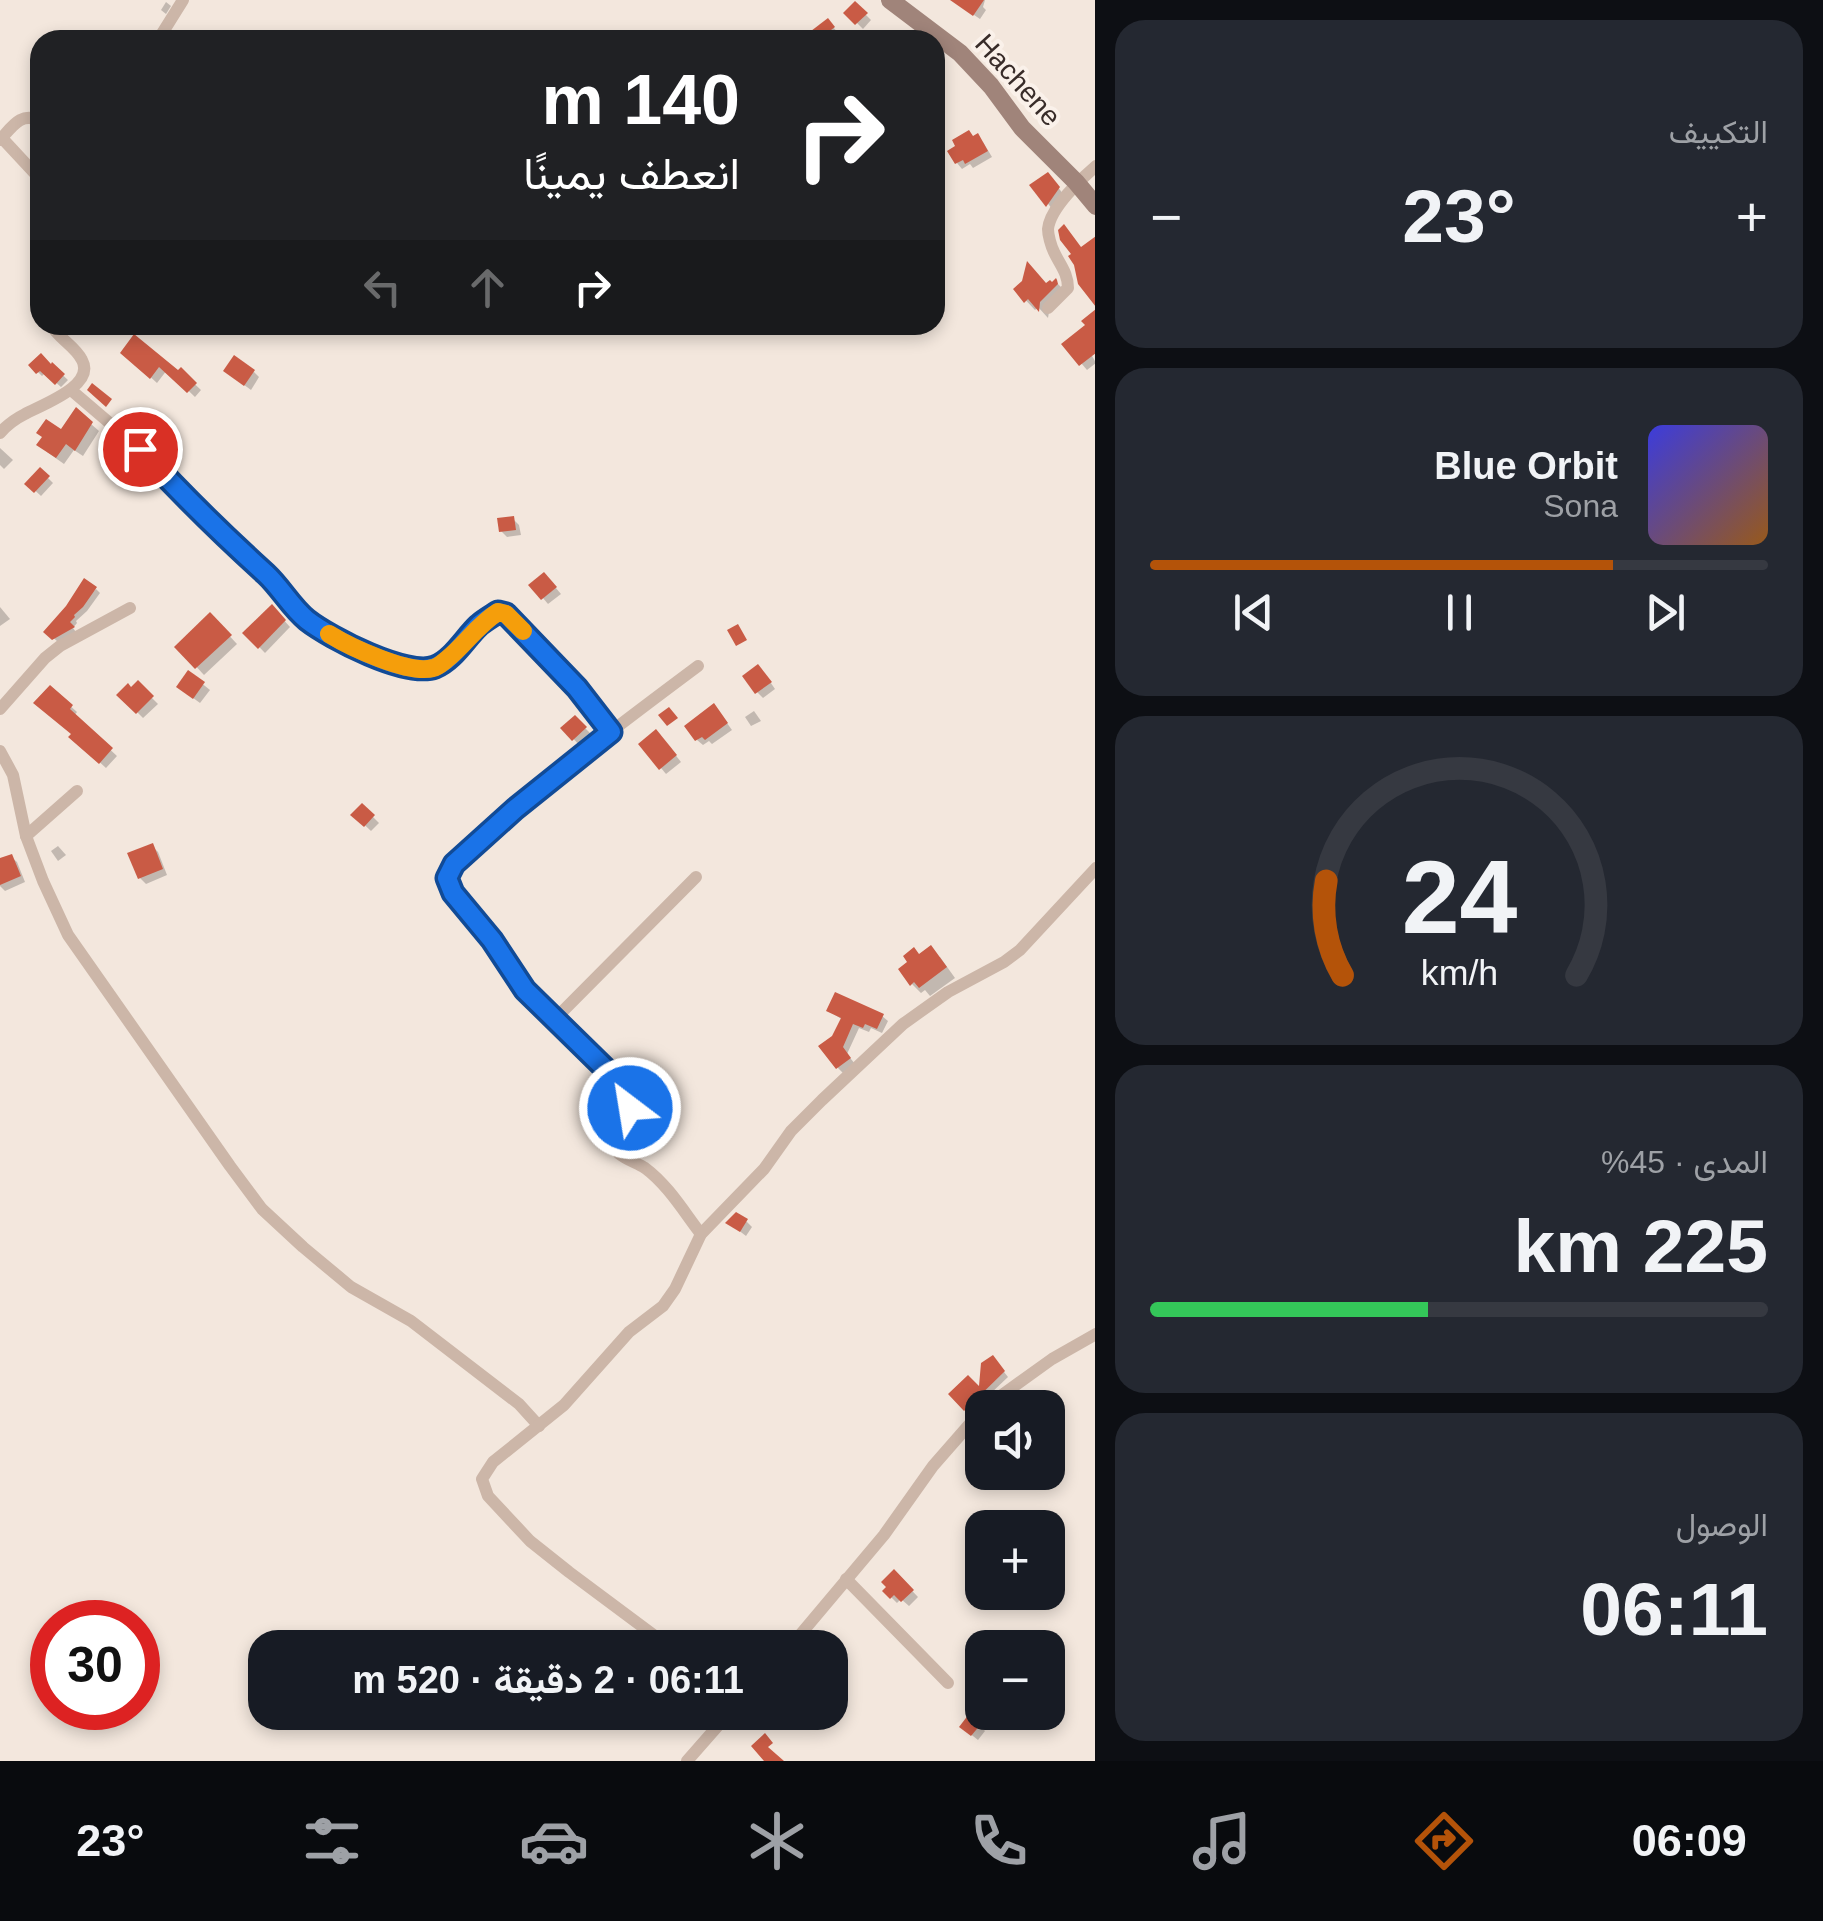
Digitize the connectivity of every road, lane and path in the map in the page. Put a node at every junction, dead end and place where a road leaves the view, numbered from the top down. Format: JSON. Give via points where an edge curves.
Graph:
{"nodes":[{"id":1,"x":183,"y":0,"type":"edge"},
{"id":2,"x":890,"y":0,"type":"edge"},
{"id":3,"x":164,"y":30,"type":"edge"},
{"id":4,"x":929,"y":30,"type":"edge"},
{"id":5,"x":945,"y":42,"type":"edge"},
{"id":6,"x":30,"y":118,"type":"edge"},
{"id":7,"x":1,"y":139,"type":"edge"},
{"id":8,"x":1095,"y":167,"type":"edge"},
{"id":9,"x":30,"y":169,"type":"edge"},
{"id":10,"x":1076,"y":182,"type":"junction"},
{"id":11,"x":1095,"y":205,"type":"edge"},
{"id":12,"x":1048,"y":308,"type":"dead end"},
{"id":13,"x":58,"y":335,"type":"edge"},
{"id":14,"x":71,"y":390,"type":"junction"},
{"id":15,"x":0,"y":433,"type":"edge"},
{"id":16,"x":130,"y":608,"type":"dead end"},
{"id":17,"x":698,"y":666,"type":"dead end"},
{"id":18,"x":0,"y":709,"type":"edge"},
{"id":19,"x":611,"y":732,"type":"junction"},
{"id":20,"x":0,"y":751,"type":"edge"},
{"id":21,"x":77,"y":791,"type":"dead end"},
{"id":22,"x":26,"y":836,"type":"junction"},
{"id":23,"x":1095,"y":869,"type":"edge"},
{"id":24,"x":696,"y":876,"type":"dead end"},
{"id":25,"x":554,"y":1019,"type":"junction"},
{"id":26,"x":700,"y":1234,"type":"junction"},
{"id":27,"x":1095,"y":1335,"type":"edge"},
{"id":28,"x":1009,"y":1390,"type":"edge"},
{"id":29,"x":539,"y":1426,"type":"junction"},
{"id":30,"x":965,"y":1430,"type":"edge"},
{"id":31,"x":846,"y":1579,"type":"junction"},
{"id":32,"x":648,"y":1630,"type":"edge"},
{"id":33,"x":805,"y":1630,"type":"edge"},
{"id":34,"x":948,"y":1683,"type":"dead end"},
{"id":35,"x":714,"y":1730,"type":"edge"},
{"id":36,"x":687,"y":1761,"type":"edge"}],
"edges":[{"from":1,"to":3,"type":"street"},
{"from":2,"to":4,"type":"street","name":"Hachene"},
{"from":5,"to":10,"type":"street","name":"Hachene"},
{"from":6,"to":7,"type":"street"},
{"from":7,"to":9,"type":"street"},
{"from":8,"to":10,"type":"street"},
{"from":10,"to":11,"type":"street","name":"Hachene"},
{"from":10,"to":12,"type":"street","via":[[1048,230],[1068,276],[1068,288]]},
{"from":13,"to":14,"type":"street","via":[[85,364]]},
{"from":14,"to":15,"type":"street"},
{"from":14,"to":19,"type":"street","via":[[140,449],[319,628],[352,648],[410,668],[433,668],[481,623],[506,614]]},
{"from":16,"to":18,"type":"street","via":[[60,646]]},
{"from":17,"to":19,"type":"street"},
{"from":19,"to":25,"type":"street","via":[[515,809],[447,878],[525,990]]},
{"from":20,"to":22,"type":"street","via":[[13,775]]},
{"from":21,"to":22,"type":"street"},
{"from":22,"to":29,"type":"street","via":[[68,935],[262,1209],[351,1287],[411,1321]]},
{"from":23,"to":26,"type":"street","via":[[1020,950],[903,1024],[792,1131]]},
{"from":24,"to":25,"type":"street"},
{"from":25,"to":26,"type":"street","via":[[633,1098],[612,1136],[618,1154],[646,1168]]},
{"from":26,"to":29,"type":"street","via":[[663,1306]]},
{"from":27,"to":28,"type":"street"},
{"from":29,"to":32,"type":"street","via":[[493,1462],[482,1479],[488,1496],[543,1551]]},
{"from":30,"to":31,"type":"street"},
{"from":31,"to":33,"type":"street"},
{"from":31,"to":34,"type":"street"},
{"from":35,"to":36,"type":"street"}]}
